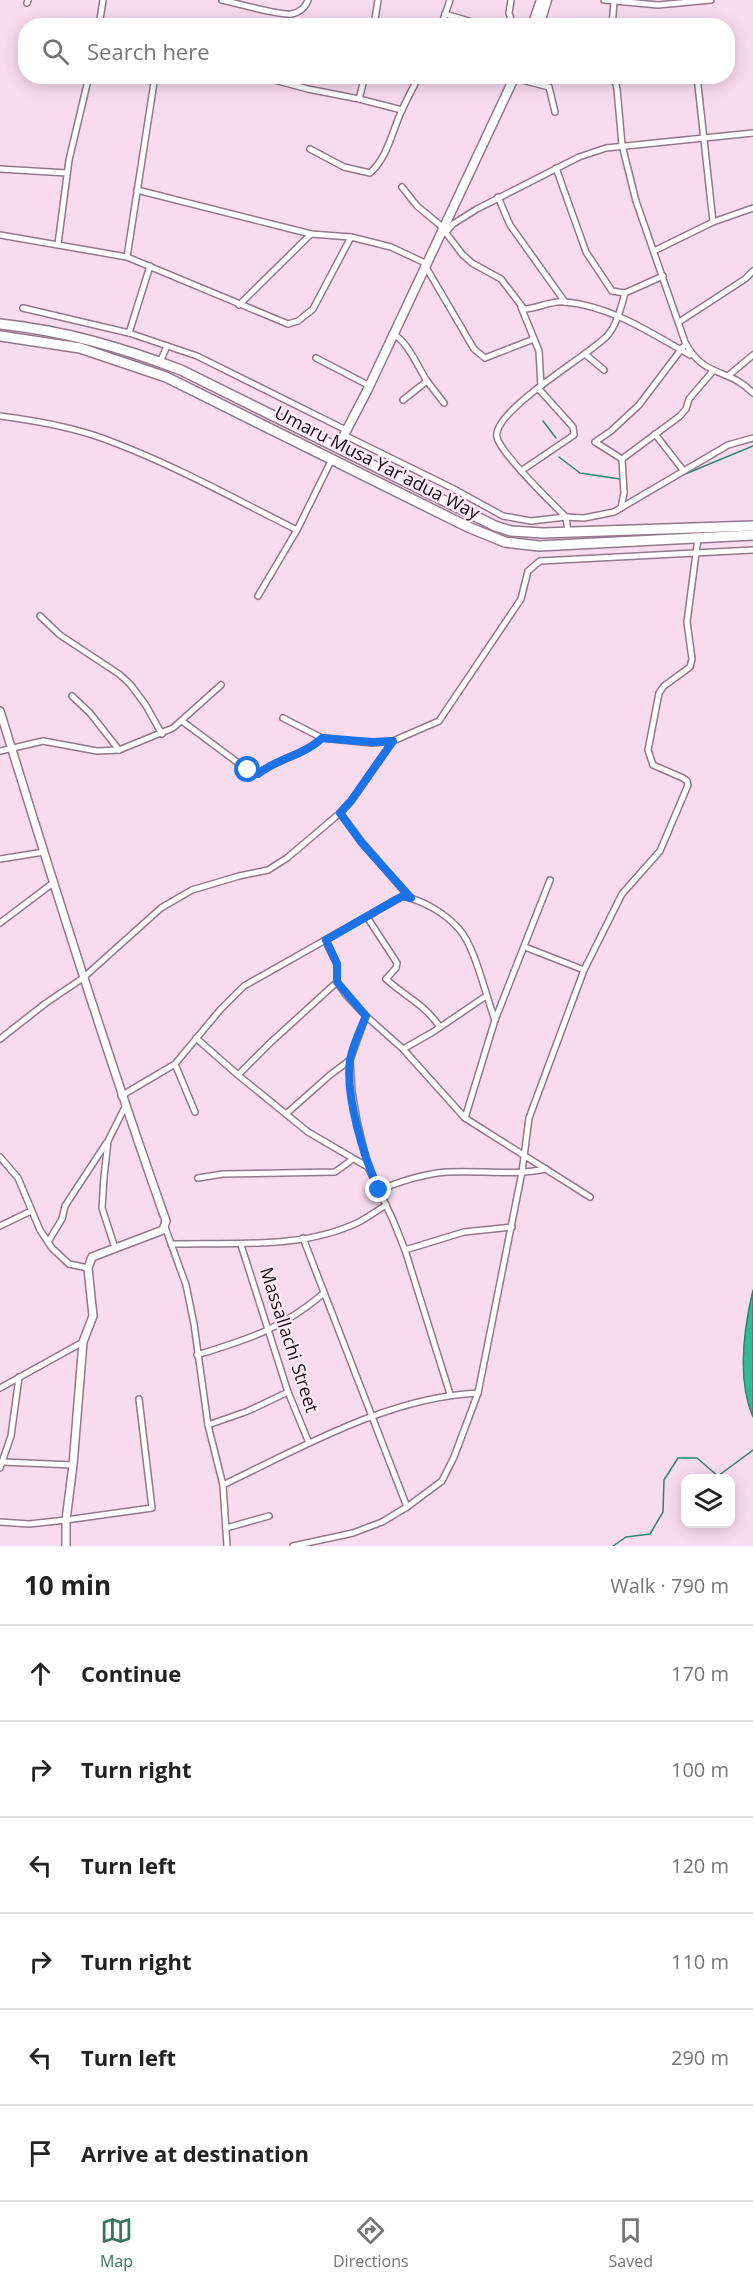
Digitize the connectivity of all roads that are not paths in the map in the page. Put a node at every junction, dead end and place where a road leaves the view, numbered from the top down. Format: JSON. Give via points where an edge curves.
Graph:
{"nodes":[{"id":1,"x":103,"y":0,"type":"edge"},
{"id":2,"x":222,"y":0,"type":"edge"},
{"id":3,"x":308,"y":0,"type":"edge"},
{"id":4,"x":378,"y":0,"type":"edge"},
{"id":5,"x":450,"y":0,"type":"edge"},
{"id":6,"x":511,"y":0,"type":"edge"},
{"id":7,"x":542,"y":0,"type":"edge"},
{"id":8,"x":547,"y":0,"type":"edge"},
{"id":9,"x":603,"y":0,"type":"edge"},
{"id":10,"x":711,"y":0,"type":"edge"},
{"id":11,"x":614,"y":2,"type":"junction"},
{"id":12,"x":445,"y":14,"type":"junction"},
{"id":13,"x":100,"y":18,"type":"edge"},
{"id":14,"x":375,"y":18,"type":"edge"},
{"id":15,"x":444,"y":18,"type":"edge"},
{"id":16,"x":459,"y":18,"type":"edge"},
{"id":17,"x":511,"y":18,"type":"edge"},
{"id":18,"x":535,"y":18,"type":"edge"},
{"id":19,"x":541,"y":18,"type":"edge"},
{"id":20,"x":613,"y":18,"type":"edge"},
{"id":21,"x":87,"y":84,"type":"edge"},
{"id":22,"x":154,"y":84,"type":"edge"},
{"id":23,"x":289,"y":84,"type":"edge"},
{"id":24,"x":363,"y":84,"type":"edge"},
{"id":25,"x":415,"y":84,"type":"edge"},
{"id":26,"x":510,"y":84,"type":"edge"},
{"id":27,"x":538,"y":84,"type":"edge"},
{"id":28,"x":616,"y":84,"type":"edge"},
{"id":29,"x":698,"y":84,"type":"edge"},
{"id":30,"x":359,"y":99,"type":"junction"},
{"id":31,"x":402,"y":110,"type":"junction"},
{"id":32,"x":555,"y":112,"type":"dead end"},
{"id":33,"x":753,"y":134,"type":"edge"},
{"id":34,"x":704,"y":138,"type":"junction"},
{"id":35,"x":622,"y":145,"type":"junction"},
{"id":36,"x":310,"y":149,"type":"dead end"},
{"id":37,"x":556,"y":168,"type":"junction"},
{"id":38,"x":0,"y":169,"type":"edge"},
{"id":39,"x":67,"y":173,"type":"junction"},
{"id":40,"x":402,"y":187,"type":"dead end"},
{"id":41,"x":137,"y":190,"type":"junction"},
{"id":42,"x":498,"y":197,"type":"junction"},
{"id":43,"x":753,"y":208,"type":"edge"},
{"id":44,"x":713,"y":222,"type":"junction"},
{"id":45,"x":443,"y":229,"type":"junction"},
{"id":46,"x":311,"y":234,"type":"junction"},
{"id":47,"x":0,"y":235,"type":"edge"},
{"id":48,"x":351,"y":237,"type":"junction"},
{"id":49,"x":58,"y":244,"type":"junction"},
{"id":50,"x":654,"y":251,"type":"junction"},
{"id":51,"x":127,"y":256,"type":"junction"},
{"id":52,"x":424,"y":264,"type":"junction"},
{"id":53,"x":150,"y":266,"type":"junction"},
{"id":54,"x":753,"y":272,"type":"edge"},
{"id":55,"x":663,"y":276,"type":"junction"},
{"id":56,"x":625,"y":293,"type":"junction"},
{"id":57,"x":565,"y":302,"type":"junction"},
{"id":58,"x":239,"y":305,"type":"junction"},
{"id":59,"x":520,"y":306,"type":"junction"},
{"id":60,"x":23,"y":309,"type":"dead end"},
{"id":61,"x":617,"y":317,"type":"junction"},
{"id":62,"x":679,"y":322,"type":"junction"},
{"id":63,"x":0,"y":324,"type":"edge"},
{"id":64,"x":129,"y":333,"type":"junction"},
{"id":65,"x":392,"y":334,"type":"junction"},
{"id":66,"x":0,"y":336,"type":"edge"},
{"id":67,"x":534,"y":339,"type":"junction"},
{"id":68,"x":685,"y":342,"type":"junction"},
{"id":69,"x":167,"y":346,"type":"junction"},
{"id":70,"x":682,"y":350,"type":"junction"},
{"id":71,"x":585,"y":354,"type":"junction"},
{"id":72,"x":753,"y":355,"type":"edge"},
{"id":73,"x":692,"y":356,"type":"junction"},
{"id":74,"x":316,"y":358,"type":"dead end"},
{"id":75,"x":160,"y":362,"type":"junction"},
{"id":76,"x":604,"y":370,"type":"dead end"},
{"id":77,"x":713,"y":371,"type":"junction"},
{"id":78,"x":728,"y":376,"type":"junction"},
{"id":79,"x":427,"y":381,"type":"junction"},
{"id":80,"x":366,"y":384,"type":"junction"},
{"id":81,"x":539,"y":387,"type":"junction"},
{"id":82,"x":753,"y":393,"type":"edge"},
{"id":83,"x":404,"y":400,"type":"dead end"},
{"id":84,"x":444,"y":403,"type":"dead end"},
{"id":85,"x":0,"y":416,"type":"edge"},
{"id":86,"x":344,"y":432,"type":"junction"},
{"id":87,"x":655,"y":434,"type":"junction"},
{"id":88,"x":753,"y":438,"type":"edge"},
{"id":89,"x":336,"y":447,"type":"junction"},
{"id":90,"x":332,"y":459,"type":"junction"},
{"id":91,"x":622,"y":459,"type":"junction"},
{"id":92,"x":683,"y":470,"type":"junction"},
{"id":93,"x":521,"y":471,"type":"junction"},
{"id":94,"x":621,"y":508,"type":"junction"},
{"id":95,"x":566,"y":517,"type":"junction"},
{"id":96,"x":753,"y":526,"type":"edge"},
{"id":97,"x":297,"y":530,"type":"junction"},
{"id":98,"x":568,"y":532,"type":"junction"},
{"id":99,"x":753,"y":535,"type":"edge"},
{"id":100,"x":698,"y":538,"type":"junction"},
{"id":101,"x":753,"y":550,"type":"edge"},
{"id":102,"x":695,"y":553,"type":"junction"},
{"id":103,"x":258,"y":596,"type":"dead end"},
{"id":104,"x":40,"y":616,"type":"dead end"},
{"id":105,"x":221,"y":685,"type":"dead end"},
{"id":106,"x":72,"y":696,"type":"dead end"},
{"id":107,"x":0,"y":711,"type":"edge"},
{"id":108,"x":282,"y":717,"type":"dead end"},
{"id":109,"x":182,"y":721,"type":"junction"},
{"id":110,"x":162,"y":734,"type":"junction"},
{"id":111,"x":322,"y":738,"type":"junction"},
{"id":112,"x":393,"y":741,"type":"junction"},
{"id":113,"x":12,"y":748,"type":"junction"},
{"id":114,"x":119,"y":750,"type":"junction"},
{"id":115,"x":0,"y":751,"type":"edge"},
{"id":116,"x":340,"y":813,"type":"junction"},
{"id":117,"x":44,"y":852,"type":"junction"},
{"id":118,"x":0,"y":859,"type":"edge"},
{"id":119,"x":550,"y":880,"type":"dead end"},
{"id":120,"x":53,"y":883,"type":"junction"},
{"id":121,"x":411,"y":898,"type":"junction"},
{"id":122,"x":367,"y":917,"type":"junction"},
{"id":123,"x":0,"y":922,"type":"edge"},
{"id":124,"x":326,"y":940,"type":"junction"},
{"id":125,"x":525,"y":947,"type":"junction"},
{"id":126,"x":584,"y":969,"type":"junction"},
{"id":127,"x":83,"y":978,"type":"junction"},
{"id":128,"x":337,"y":982,"type":"junction"},
{"id":129,"x":486,"y":996,"type":"junction"},
{"id":130,"x":366,"y":1016,"type":"junction"},
{"id":131,"x":495,"y":1020,"type":"junction"},
{"id":132,"x":440,"y":1027,"type":"junction"},
{"id":133,"x":196,"y":1038,"type":"junction"},
{"id":134,"x":0,"y":1039,"type":"edge"},
{"id":135,"x":403,"y":1049,"type":"junction"},
{"id":136,"x":350,"y":1060,"type":"junction"},
{"id":137,"x":175,"y":1064,"type":"junction"},
{"id":138,"x":238,"y":1075,"type":"junction"},
{"id":139,"x":121,"y":1096,"type":"junction"},
{"id":140,"x":125,"y":1107,"type":"junction"},
{"id":141,"x":195,"y":1112,"type":"dead end"},
{"id":142,"x":286,"y":1114,"type":"junction"},
{"id":143,"x":465,"y":1118,"type":"junction"},
{"id":144,"x":108,"y":1141,"type":"junction"},
{"id":145,"x":0,"y":1156,"type":"edge"},
{"id":146,"x":525,"y":1156,"type":"junction"},
{"id":147,"x":352,"y":1159,"type":"junction"},
{"id":148,"x":368,"y":1167,"type":"junction"},
{"id":149,"x":546,"y":1169,"type":"junction"},
{"id":150,"x":522,"y":1172,"type":"junction"},
{"id":151,"x":198,"y":1178,"type":"dead end"},
{"id":152,"x":379,"y":1190,"type":"junction"},
{"id":153,"x":590,"y":1197,"type":"dead end"},
{"id":154,"x":386,"y":1205,"type":"junction"},
{"id":155,"x":32,"y":1210,"type":"junction"},
{"id":156,"x":0,"y":1226,"type":"edge"},
{"id":157,"x":165,"y":1227,"type":"junction"},
{"id":158,"x":512,"y":1227,"type":"junction"},
{"id":159,"x":303,"y":1238,"type":"junction"},
{"id":160,"x":48,"y":1242,"type":"junction"},
{"id":161,"x":171,"y":1244,"type":"junction"},
{"id":162,"x":242,"y":1245,"type":"junction"},
{"id":163,"x":115,"y":1248,"type":"junction"},
{"id":164,"x":405,"y":1250,"type":"junction"},
{"id":165,"x":88,"y":1268,"type":"junction"},
{"id":166,"x":324,"y":1293,"type":"junction"},
{"id":167,"x":269,"y":1331,"type":"junction"},
{"id":168,"x":83,"y":1342,"type":"junction"},
{"id":169,"x":197,"y":1355,"type":"junction"},
{"id":170,"x":19,"y":1377,"type":"junction"},
{"id":171,"x":0,"y":1388,"type":"edge"},
{"id":172,"x":288,"y":1392,"type":"junction"},
{"id":173,"x":478,"y":1393,"type":"junction"},
{"id":174,"x":450,"y":1394,"type":"junction"},
{"id":175,"x":139,"y":1399,"type":"dead end"},
{"id":176,"x":372,"y":1416,"type":"junction"},
{"id":177,"x":208,"y":1425,"type":"junction"},
{"id":178,"x":309,"y":1443,"type":"junction"},
{"id":179,"x":1,"y":1465,"type":"edge"},
{"id":180,"x":73,"y":1465,"type":"junction"},
{"id":181,"x":223,"y":1485,"type":"junction"},
{"id":182,"x":407,"y":1507,"type":"junction"},
{"id":183,"x":269,"y":1516,"type":"dead end"},
{"id":184,"x":66,"y":1520,"type":"junction"},
{"id":185,"x":0,"y":1522,"type":"edge"},
{"id":186,"x":226,"y":1528,"type":"junction"},
{"id":187,"x":66,"y":1546,"type":"edge"},
{"id":188,"x":227,"y":1546,"type":"edge"},
{"id":189,"x":293,"y":1546,"type":"edge"}],
"edges":[{"from":1,"to":13,"type":"street"},
{"from":2,"to":3,"type":"street","via":[[290,15],[301,10]]},
{"from":4,"to":14,"type":"street"},
{"from":5,"to":12,"type":"street"},
{"from":6,"to":17,"type":"street"},
{"from":7,"to":18,"type":"main road"},
{"from":8,"to":19,"type":"main road"},
{"from":9,"to":11,"type":"street"},
{"from":10,"to":11,"type":"street","via":[[658,5]]},
{"from":11,"to":20,"type":"street"},
{"from":12,"to":15,"type":"street"},
{"from":12,"to":16,"type":"street"},
{"from":21,"to":39,"type":"street"},
{"from":22,"to":41,"type":"street"},
{"from":23,"to":30,"type":"street"},
{"from":24,"to":30,"type":"street"},
{"from":25,"to":31,"type":"street"},
{"from":26,"to":45,"type":"main road"},
{"from":27,"to":32,"type":"street","via":[[549,87]]},
{"from":28,"to":35,"type":"street"},
{"from":29,"to":34,"type":"street"},
{"from":30,"to":31,"type":"street"},
{"from":31,"to":36,"type":"street","via":[[385,153],[370,172],[344,167]]},
{"from":33,"to":34,"type":"street"},
{"from":34,"to":35,"type":"street"},
{"from":34,"to":44,"type":"street"},
{"from":35,"to":37,"type":"street"},
{"from":35,"to":50,"type":"street"},
{"from":37,"to":42,"type":"street"},
{"from":37,"to":56,"type":"street","via":[[586,252],[612,291]]},
{"from":38,"to":39,"type":"street"},
{"from":39,"to":49,"type":"street"},
{"from":40,"to":45,"type":"street"},
{"from":41,"to":46,"type":"street"},
{"from":41,"to":51,"type":"street"},
{"from":42,"to":45,"type":"street"},
{"from":42,"to":57,"type":"street","via":[[510,225]]},
{"from":43,"to":44,"type":"street"},
{"from":44,"to":50,"type":"street"},
{"from":45,"to":52,"type":"main road"},
{"from":45,"to":59,"type":"street","via":[[472,263],[501,279]]},
{"from":46,"to":48,"type":"street"},
{"from":46,"to":58,"type":"street"},
{"from":47,"to":49,"type":"street"},
{"from":48,"to":52,"type":"street","via":[[391,247]]},
{"from":48,"to":58,"type":"street","via":[[313,309],[298,321],[288,324]]},
{"from":49,"to":51,"type":"street"},
{"from":50,"to":55,"type":"street"},
{"from":51,"to":53,"type":"street"},
{"from":52,"to":65,"type":"main road"},
{"from":52,"to":67,"type":"street","via":[[478,354],[487,358]]},
{"from":52,"to":80,"type":"main road"},
{"from":53,"to":58,"type":"street"},
{"from":53,"to":64,"type":"street"},
{"from":54,"to":62,"type":"street"},
{"from":55,"to":56,"type":"street"},
{"from":55,"to":62,"type":"street"},
{"from":56,"to":61,"type":"street"},
{"from":57,"to":59,"type":"street","via":[[528,309]]},
{"from":57,"to":61,"type":"street"},
{"from":59,"to":67,"type":"street"},
{"from":60,"to":64,"type":"street"},
{"from":61,"to":70,"type":"street"},
{"from":61,"to":71,"type":"street","via":[[608,334]]},
{"from":62,"to":68,"type":"street"},
{"from":63,"to":75,"type":"main road","name":"Umaru Musa Yar'adua Way","via":[[70,334]]},
{"from":64,"to":69,"type":"street"},
{"from":65,"to":79,"type":"street","via":[[403,342]]},
{"from":65,"to":86,"type":"main road"},
{"from":66,"to":90,"type":"main road","name":"Umaru Musa Yar'adua Way","via":[[80,348],[145,369]]},
{"from":67,"to":81,"type":"street","via":[[540,358]]},
{"from":68,"to":70,"type":"street"},
{"from":68,"to":73,"type":"street"},
{"from":69,"to":75,"type":"street"},
{"from":69,"to":86,"type":"street","via":[[197,356]]},
{"from":70,"to":73,"type":"street"},
{"from":70,"to":91,"type":"street","via":[[639,405],[595,442]]},
{"from":71,"to":76,"type":"street"},
{"from":71,"to":81,"type":"street"},
{"from":72,"to":78,"type":"street"},
{"from":73,"to":77,"type":"street"},
{"from":74,"to":80,"type":"street"},
{"from":75,"to":89,"type":"main road","name":"Umaru Musa Yar'adua Way"},
{"from":77,"to":78,"type":"street"},
{"from":77,"to":87,"type":"street","via":[[680,416]]},
{"from":78,"to":82,"type":"street"},
{"from":79,"to":83,"type":"street"},
{"from":79,"to":84,"type":"street"},
{"from":80,"to":86,"type":"main road"},
{"from":81,"to":93,"type":"street","via":[[512,409],[496,434]]},
{"from":81,"to":93,"type":"street","via":[[573,427],[574,435]]},
{"from":85,"to":97,"type":"street","via":[[42,421],[113,442]]},
{"from":86,"to":89,"type":"main road"},
{"from":86,"to":95,"type":"street","via":[[502,516],[531,520]]},
{"from":87,"to":91,"type":"street"},
{"from":87,"to":92,"type":"street"},
{"from":88,"to":92,"type":"street","via":[[728,445]]},
{"from":89,"to":98,"type":"main road","name":"Umaru Musa Yar'adua Way","via":[[495,526],[526,533]]},
{"from":90,"to":97,"type":"street"},
{"from":90,"to":100,"type":"main road","name":"Umaru Musa Yar'adua Way","via":[[505,542],[539,546]]},
{"from":91,"to":94,"type":"street"},
{"from":92,"to":94,"type":"street"},
{"from":93,"to":95,"type":"street"},
{"from":94,"to":95,"type":"street","via":[[603,515]]},
{"from":95,"to":98,"type":"street"},
{"from":96,"to":98,"type":"main road","name":"Umaru Musa Yar'adua Way"},
{"from":97,"to":103,"type":"street"},
{"from":99,"to":100,"type":"main road","name":"Umaru Musa Yar'adua Way"},
{"from":100,"to":102,"type":"street"},
{"from":101,"to":102,"type":"street"},
{"from":102,"to":112,"type":"street","via":[[540,561],[528,571],[521,598],[440,719]]},
{"from":102,"to":126,"type":"street","via":[[687,622],[690,667],[659,693],[648,750],[653,765],[683,778],[688,785],[660,851],[622,894]]},
{"from":104,"to":110,"type":"street","via":[[60,635],[119,674],[145,704]]},
{"from":105,"to":109,"type":"street"},
{"from":106,"to":114,"type":"street","via":[[90,712]]},
{"from":107,"to":113,"type":"street"},
{"from":108,"to":111,"type":"street"},
{"from":109,"to":110,"type":"street"},
{"from":109,"to":111,"type":"street","via":[[253,774],[313,747]]},
{"from":110,"to":114,"type":"street"},
{"from":111,"to":112,"type":"street"},
{"from":112,"to":116,"type":"street"},
{"from":113,"to":114,"type":"street","via":[[44,741],[96,751]]},
{"from":113,"to":115,"type":"street"},
{"from":113,"to":117,"type":"street"},
{"from":116,"to":121,"type":"street"},
{"from":116,"to":127,"type":"street","via":[[268,870],[192,890],[161,908]]},
{"from":117,"to":118,"type":"street"},
{"from":117,"to":120,"type":"street"},
{"from":119,"to":125,"type":"street"},
{"from":120,"to":123,"type":"street"},
{"from":120,"to":127,"type":"street"},
{"from":121,"to":122,"type":"street","via":[[403,896]]},
{"from":121,"to":129,"type":"street","via":[[433,908],[460,930]]},
{"from":122,"to":124,"type":"street"},
{"from":122,"to":132,"type":"street","via":[[397,963],[386,979],[418,1002]]},
{"from":124,"to":128,"type":"street","via":[[337,964]]},
{"from":124,"to":133,"type":"street","via":[[244,986]]},
{"from":125,"to":126,"type":"street"},
{"from":125,"to":131,"type":"street"},
{"from":126,"to":146,"type":"street","via":[[528,1118]]},
{"from":127,"to":134,"type":"street"},
{"from":127,"to":139,"type":"street"},
{"from":128,"to":130,"type":"street"},
{"from":128,"to":138,"type":"street"},
{"from":129,"to":131,"type":"street"},
{"from":129,"to":132,"type":"street"},
{"from":130,"to":135,"type":"street"},
{"from":130,"to":136,"type":"street"},
{"from":131,"to":143,"type":"street"},
{"from":132,"to":135,"type":"street"},
{"from":133,"to":137,"type":"street"},
{"from":133,"to":138,"type":"street"},
{"from":135,"to":143,"type":"street"},
{"from":136,"to":142,"type":"street"},
{"from":136,"to":148,"type":"street","via":[[352,1092]]},
{"from":137,"to":139,"type":"street"},
{"from":137,"to":141,"type":"street"},
{"from":138,"to":142,"type":"street"},
{"from":139,"to":140,"type":"street"},
{"from":140,"to":144,"type":"street"},
{"from":140,"to":157,"type":"street"},
{"from":142,"to":147,"type":"street"},
{"from":143,"to":146,"type":"street"},
{"from":144,"to":160,"type":"street","via":[[65,1206]]},
{"from":144,"to":163,"type":"street","via":[[102,1208]]},
{"from":145,"to":155,"type":"street","via":[[18,1178]]},
{"from":146,"to":149,"type":"street"},
{"from":146,"to":150,"type":"street"},
{"from":147,"to":148,"type":"street"},
{"from":147,"to":151,"type":"street","via":[[335,1172]]},
{"from":148,"to":152,"type":"street"},
{"from":149,"to":150,"type":"street"},
{"from":149,"to":153,"type":"street"},
{"from":150,"to":152,"type":"street","via":[[448,1172]]},
{"from":150,"to":158,"type":"street"},
{"from":152,"to":154,"type":"street"},
{"from":154,"to":159,"type":"street","via":[[350,1226]]},
{"from":154,"to":164,"type":"street"},
{"from":155,"to":156,"type":"street"},
{"from":155,"to":160,"type":"street"},
{"from":157,"to":161,"type":"street"},
{"from":157,"to":163,"type":"street"},
{"from":158,"to":164,"type":"street","via":[[464,1232]]},
{"from":158,"to":173,"type":"street"},
{"from":159,"to":162,"type":"street"},
{"from":159,"to":166,"type":"street"},
{"from":160,"to":165,"type":"street","via":[[69,1264]]},
{"from":161,"to":162,"type":"street"},
{"from":161,"to":169,"type":"street","via":[[186,1285]]},
{"from":162,"to":167,"type":"street","name":"Massallachi Street"},
{"from":163,"to":165,"type":"street","via":[[92,1257]]},
{"from":164,"to":174,"type":"street"},
{"from":165,"to":168,"type":"street","via":[[93,1316]]},
{"from":166,"to":167,"type":"street"},
{"from":166,"to":176,"type":"street"},
{"from":167,"to":169,"type":"street"},
{"from":167,"to":172,"type":"street","name":"Massallachi Street"},
{"from":168,"to":170,"type":"street"},
{"from":168,"to":180,"type":"street"},
{"from":169,"to":177,"type":"street"},
{"from":170,"to":171,"type":"street"},
{"from":170,"to":179,"type":"street","via":[[11,1436]]},
{"from":172,"to":177,"type":"street"},
{"from":172,"to":178,"type":"street","name":"Massallachi Street"},
{"from":173,"to":174,"type":"street"},
{"from":173,"to":182,"type":"street","via":[[442,1481]]},
{"from":174,"to":176,"type":"street"},
{"from":175,"to":184,"type":"street","via":[[152,1508]]},
{"from":176,"to":178,"type":"street"},
{"from":176,"to":182,"type":"street"},
{"from":177,"to":181,"type":"street"},
{"from":178,"to":181,"type":"street"},
{"from":179,"to":180,"type":"street"},
{"from":180,"to":184,"type":"street"},
{"from":181,"to":186,"type":"street"},
{"from":182,"to":189,"type":"street","via":[[353,1533]]},
{"from":183,"to":186,"type":"street"},
{"from":184,"to":185,"type":"street"},
{"from":184,"to":187,"type":"street"},
{"from":186,"to":188,"type":"street"}]}
